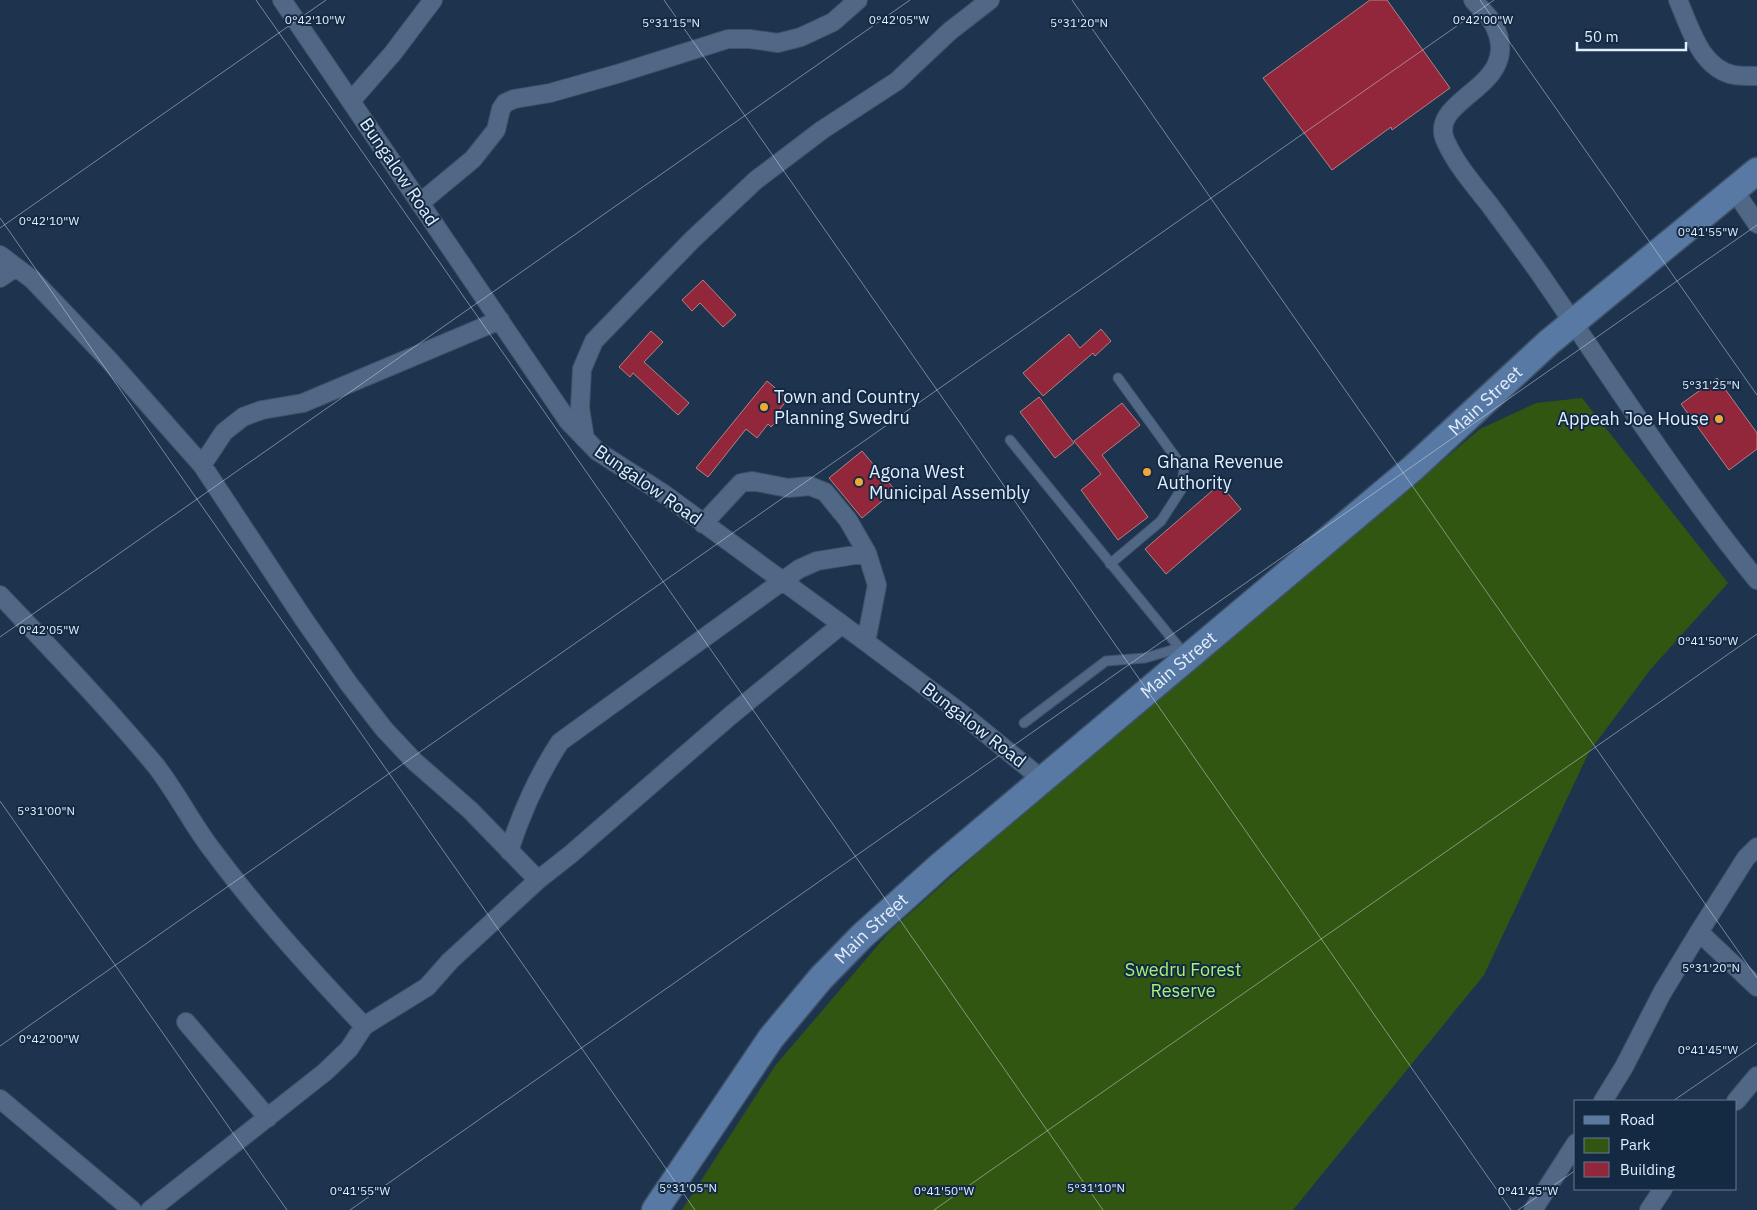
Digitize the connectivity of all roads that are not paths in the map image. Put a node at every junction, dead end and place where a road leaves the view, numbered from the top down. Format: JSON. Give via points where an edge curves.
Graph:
{"nodes":[{"id":1,"x":282,"y":0,"type":"edge"},
{"id":2,"x":433,"y":0,"type":"edge"},
{"id":3,"x":858,"y":0,"type":"edge"},
{"id":4,"x":1473,"y":0,"type":"edge"},
{"id":5,"x":1678,"y":0,"type":"edge"},
{"id":6,"x":983,"y":2,"type":"edge"},
{"id":7,"x":1757,"y":76,"type":"edge"},
{"id":8,"x":351,"y":101,"type":"junction"},
{"id":9,"x":1757,"y":171,"type":"edge"},
{"id":10,"x":1734,"y":190,"type":"junction"},
{"id":11,"x":420,"y":203,"type":"junction"},
{"id":12,"x":1757,"y":224,"type":"edge"},
{"id":13,"x":0,"y":255,"type":"edge"},
{"id":14,"x":15,"y":268,"type":"junction"},
{"id":15,"x":0,"y":278,"type":"edge"},
{"id":16,"x":500,"y":320,"type":"junction"},
{"id":17,"x":1574,"y":324,"type":"junction"},
{"id":18,"x":1118,"y":378,"type":"dead end"},
{"id":19,"x":585,"y":439,"type":"junction"},
{"id":20,"x":1010,"y":440,"type":"dead end"},
{"id":21,"x":202,"y":465,"type":"junction"},
{"id":22,"x":703,"y":524,"type":"junction"},
{"id":23,"x":867,"y":552,"type":"junction"},
{"id":24,"x":1110,"y":564,"type":"junction"},
{"id":25,"x":1757,"y":580,"type":"edge"},
{"id":26,"x":781,"y":582,"type":"junction"},
{"id":27,"x":0,"y":595,"type":"edge"},
{"id":28,"x":841,"y":625,"type":"junction"},
{"id":29,"x":866,"y":642,"type":"junction"},
{"id":30,"x":1183,"y":653,"type":"junction"},
{"id":31,"x":1024,"y":723,"type":"dead end"},
{"id":32,"x":1043,"y":780,"type":"junction"},
{"id":33,"x":1757,"y":847,"type":"edge"},
{"id":34,"x":509,"y":850,"type":"junction"},
{"id":35,"x":538,"y":880,"type":"junction"},
{"id":36,"x":1699,"y":932,"type":"junction"},
{"id":37,"x":1757,"y":988,"type":"edge"},
{"id":38,"x":186,"y":1022,"type":"dead end"},
{"id":39,"x":364,"y":1026,"type":"junction"},
{"id":40,"x":1757,"y":1076,"type":"edge"},
{"id":41,"x":0,"y":1099,"type":"edge"},
{"id":42,"x":1604,"y":1100,"type":"edge"},
{"id":43,"x":1737,"y":1100,"type":"edge"},
{"id":44,"x":268,"y":1118,"type":"junction"},
{"id":45,"x":1574,"y":1146,"type":"edge"},
{"id":46,"x":1662,"y":1190,"type":"edge"},
{"id":47,"x":132,"y":1210,"type":"edge"},
{"id":48,"x":150,"y":1210,"type":"edge"},
{"id":49,"x":655,"y":1210,"type":"edge"},
{"id":50,"x":1533,"y":1210,"type":"edge"},
{"id":51,"x":1649,"y":1210,"type":"edge"}],
"edges":[{"from":1,"to":8,"type":"street","name":"Bungalow Road"},
{"from":2,"to":8,"type":"street"},
{"from":3,"to":11,"type":"street","via":[[834,22],[800,37],[778,43],[728,39],[617,74],[505,103],[496,130],[473,159]]},
{"from":4,"to":17,"type":"street","via":[[1492,22],[1500,40],[1501,55],[1496,70],[1450,112],[1442,125],[1445,140],[1465,173]]},
{"from":5,"to":7,"type":"street","via":[[1698,47],[1713,64],[1733,75]]},
{"from":6,"to":19,"type":"street","via":[[897,81],[822,130],[756,180],[692,240],[594,341],[582,369],[580,408]]},
{"from":8,"to":11,"type":"street","name":"Bungalow Road"},
{"from":9,"to":10,"type":"main road","name":"Main Street"},
{"from":10,"to":12,"type":"street"},
{"from":10,"to":17,"type":"main road","name":"Main Street"},
{"from":11,"to":16,"type":"street","name":"Bungalow Road"},
{"from":13,"to":14,"type":"street"},
{"from":14,"to":15,"type":"street"},
{"from":14,"to":21,"type":"street","via":[[33,280]]},
{"from":16,"to":19,"type":"street","name":"Bungalow Road","via":[[568,421]]},
{"from":16,"to":21,"type":"street","via":[[303,402],[243,417],[224,432]]},
{"from":17,"to":25,"type":"street","via":[[1633,411]]},
{"from":17,"to":30,"type":"main road","name":"Main Street","via":[[1548,343],[1413,468],[1259,600]]},
{"from":18,"to":24,"type":"lane","via":[[1184,470],[1181,490],[1161,521]]},
{"from":19,"to":22,"type":"street","name":"Bungalow Road","via":[[597,451]]},
{"from":20,"to":24,"type":"lane"},
{"from":21,"to":34,"type":"street","via":[[303,618],[384,728],[414,761],[470,810]]},
{"from":22,"to":23,"type":"street","via":[[741,483],[752,481],[788,488],[810,486],[825,492],[848,520]]},
{"from":22,"to":26,"type":"street","name":"Bungalow Road"},
{"from":23,"to":26,"type":"street","via":[[817,561]]},
{"from":23,"to":29,"type":"street","via":[[877,585]]},
{"from":24,"to":30,"type":"lane"},
{"from":26,"to":28,"type":"street","name":"Bungalow Road"},
{"from":26,"to":34,"type":"street","via":[[560,742],[540,772]]},
{"from":27,"to":39,"type":"street","via":[[151,761],[240,887]]},
{"from":28,"to":29,"type":"street","name":"Bungalow Road"},
{"from":28,"to":35,"type":"street"},
{"from":29,"to":32,"type":"street","name":"Bungalow Road"},
{"from":30,"to":31,"type":"lane","via":[[1106,661]]},
{"from":30,"to":32,"type":"main road","name":"Main Street"},
{"from":32,"to":49,"type":"main road","name":"Main Street","via":[[933,872],[821,978],[771,1038]]},
{"from":33,"to":36,"type":"street","via":[[1746,858]]},
{"from":34,"to":35,"type":"street"},
{"from":35,"to":39,"type":"street","via":[[450,961],[427,987]]},
{"from":36,"to":37,"type":"street"},
{"from":36,"to":42,"type":"street"},
{"from":38,"to":44,"type":"street"},
{"from":39,"to":44,"type":"street","via":[[349,1049]]},
{"from":40,"to":43,"type":"street"},
{"from":41,"to":47,"type":"street"},
{"from":44,"to":48,"type":"street"},
{"from":45,"to":50,"type":"street"},
{"from":46,"to":51,"type":"street"}]}
